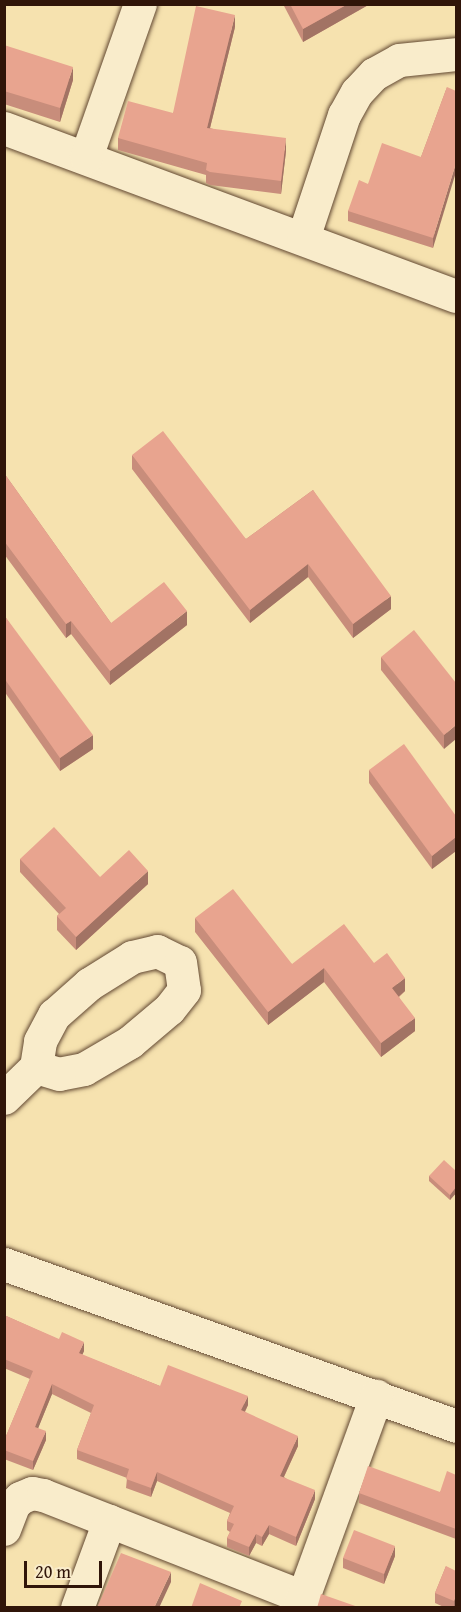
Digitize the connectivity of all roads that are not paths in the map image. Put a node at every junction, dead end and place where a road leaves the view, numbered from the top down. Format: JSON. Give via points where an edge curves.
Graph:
{"nodes":[{"id":1,"x":140,"y":4,"type":"edge"},
{"id":2,"x":456,"y":54,"type":"edge"},
{"id":3,"x":4,"y":128,"type":"edge"},
{"id":4,"x":86,"y":157,"type":"junction"},
{"id":5,"x":303,"y":238,"type":"junction"},
{"id":6,"x":456,"y":297,"type":"edge"},
{"id":7,"x":36,"y":1067,"type":"dead end"},
{"id":8,"x":4,"y":1098,"type":"edge"},
{"id":9,"x":4,"y":1264,"type":"edge"},
{"id":10,"x":376,"y":1396,"type":"junction"},
{"id":11,"x":456,"y":1426,"type":"edge"},
{"id":12,"x":109,"y":1521,"type":"junction"},
{"id":13,"x":4,"y":1529,"type":"edge"},
{"id":14,"x":301,"y":1602,"type":"edge"},
{"id":15,"x":77,"y":1608,"type":"edge"}],
"edges":[{"from":1,"to":4,"type":"street"},
{"from":2,"to":5,"type":"street","via":[[399,60],[374,74],[357,92],[345,115]]},
{"from":3,"to":4,"type":"street"},
{"from":4,"to":5,"type":"street"},
{"from":5,"to":6,"type":"street"},
{"from":7,"to":8,"type":"street"},
{"from":9,"to":10,"type":"street"},
{"from":10,"to":11,"type":"street"},
{"from":10,"to":14,"type":"street"},
{"from":12,"to":13,"type":"street","via":[[32,1493],[13,1505]]},
{"from":12,"to":14,"type":"street"},
{"from":12,"to":15,"type":"street"}]}
